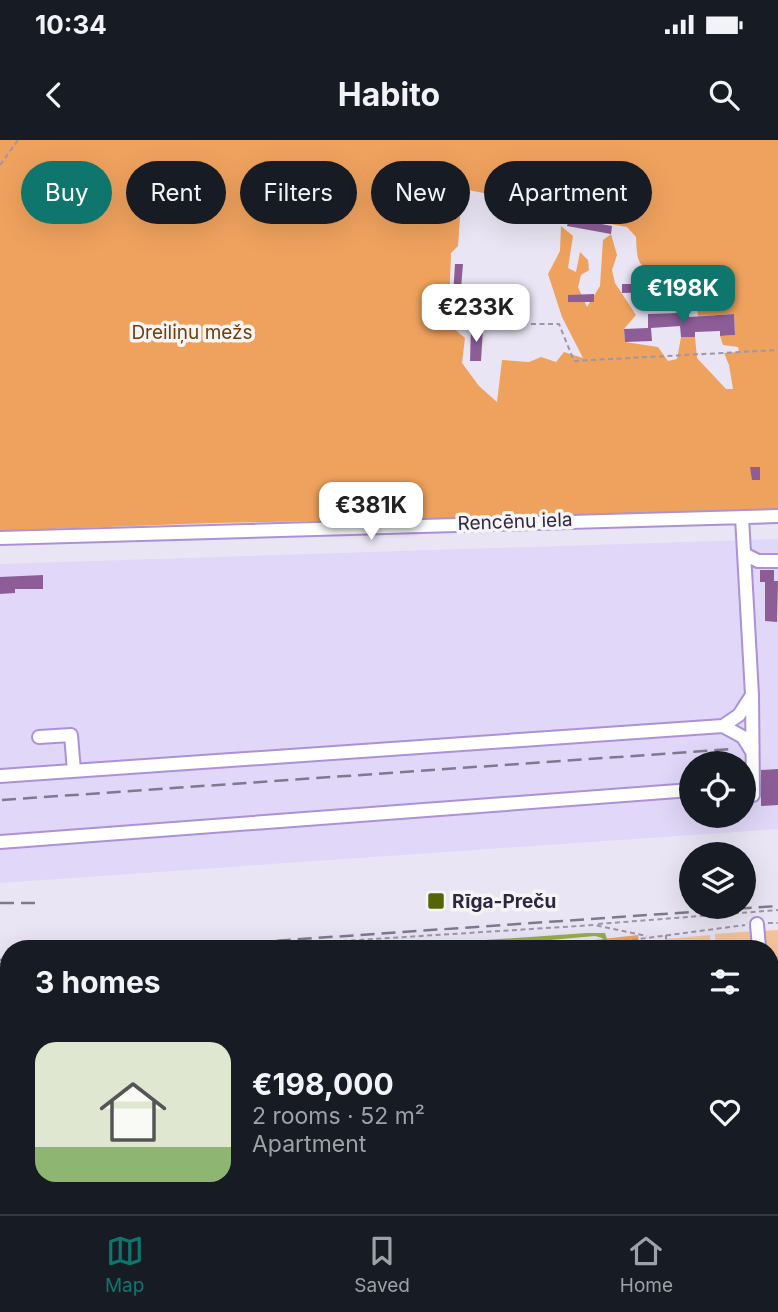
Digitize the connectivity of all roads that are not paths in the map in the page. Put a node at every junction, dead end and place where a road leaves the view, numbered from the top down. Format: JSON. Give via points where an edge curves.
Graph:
{"nodes":[{"id":1,"x":778,"y":516,"type":"edge"},
{"id":2,"x":742,"y":517,"type":"junction"},
{"id":3,"x":0,"y":538,"type":"edge"},
{"id":4,"x":744,"y":554,"type":"junction"},
{"id":5,"x":778,"y":561,"type":"edge"},
{"id":6,"x":752,"y":695,"type":"junction"},
{"id":7,"x":723,"y":726,"type":"junction"},
{"id":8,"x":39,"y":737,"type":"dead end"},
{"id":9,"x":751,"y":751,"type":"edge"},
{"id":10,"x":752,"y":751,"type":"edge"},
{"id":11,"x":74,"y":771,"type":"junction"},
{"id":12,"x":0,"y":776,"type":"edge"},
{"id":13,"x":679,"y":791,"type":"edge"},
{"id":14,"x":0,"y":842,"type":"edge"},
{"id":15,"x":757,"y":924,"type":"road end"},
{"id":16,"x":758,"y":940,"type":"edge"}],
"edges":[{"from":1,"to":2,"type":"street","name":"Rencēnu iela"},
{"from":2,"to":3,"type":"street","name":"Rencēnu iela"},
{"from":2,"to":4,"type":"street"},
{"from":4,"to":5,"type":"street","via":[[758,561]]},
{"from":4,"to":6,"type":"street"},
{"from":6,"to":7,"type":"street","via":[[739,715]]},
{"from":6,"to":10,"type":"street"},
{"from":7,"to":9,"type":"street","via":[[743,737]]},
{"from":7,"to":11,"type":"street"},
{"from":8,"to":11,"type":"street","via":[[71,735]]},
{"from":11,"to":12,"type":"street"},
{"from":13,"to":14,"type":"street"},
{"from":15,"to":16,"type":"street"}]}
